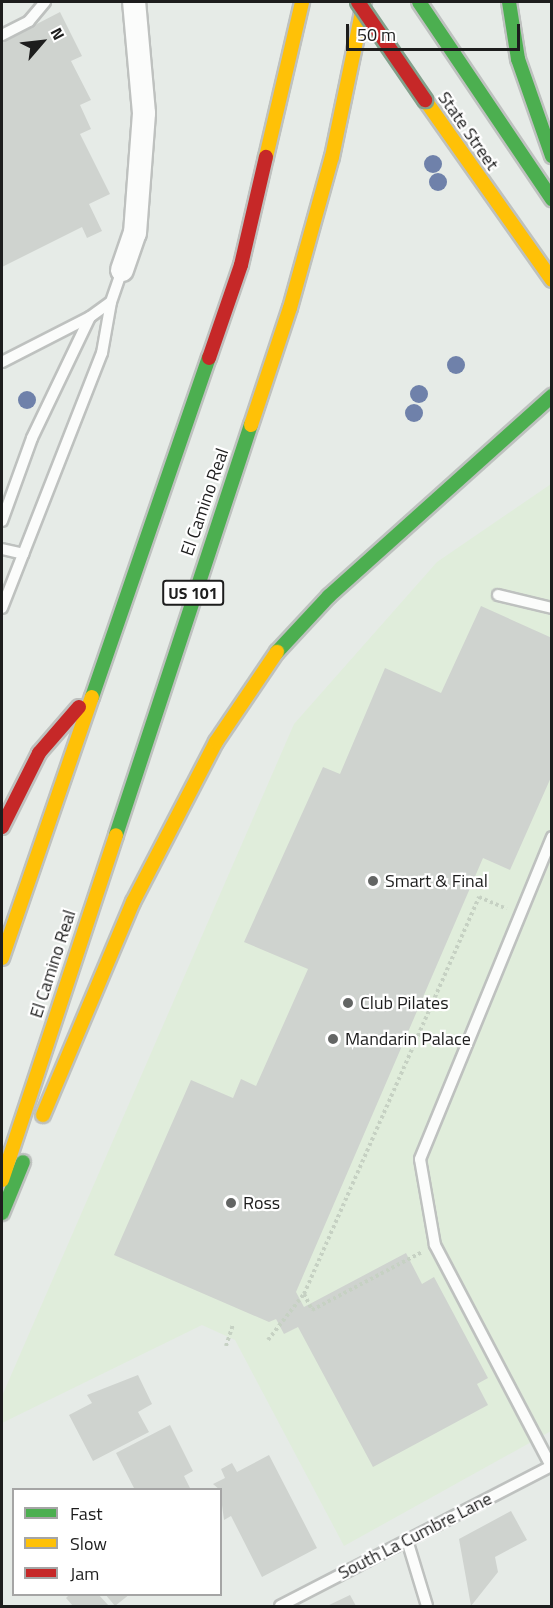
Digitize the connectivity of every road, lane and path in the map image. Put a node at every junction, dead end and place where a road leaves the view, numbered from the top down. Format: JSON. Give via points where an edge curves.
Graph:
{"nodes":[{"id":1,"x":45,"y":2,"type":"edge"},
{"id":2,"x":134,"y":2,"type":"edge"},
{"id":3,"x":302,"y":2,"type":"edge"},
{"id":4,"x":358,"y":2,"type":"edge"},
{"id":5,"x":364,"y":2,"type":"edge"},
{"id":6,"x":419,"y":2,"type":"edge"},
{"id":7,"x":509,"y":2,"type":"edge"},
{"id":8,"x":2,"y":35,"type":"edge"},
{"id":9,"x":552,"y":156,"type":"edge"},
{"id":10,"x":552,"y":199,"type":"edge"},
{"id":11,"x":122,"y":270,"type":"joint"},
{"id":12,"x":552,"y":280,"type":"edge"},
{"id":13,"x":111,"y":302,"type":"junction"},
{"id":14,"x":90,"y":317,"type":"junction"},
{"id":15,"x":2,"y":362,"type":"edge"},
{"id":16,"x":552,"y":396,"type":"edge"},
{"id":17,"x":2,"y":521,"type":"edge"},
{"id":18,"x":2,"y":549,"type":"edge"},
{"id":19,"x":23,"y":554,"type":"junction"},
{"id":20,"x":498,"y":595,"type":"dead end"},
{"id":21,"x":2,"y":608,"type":"edge"},
{"id":22,"x":552,"y":608,"type":"edge"},
{"id":23,"x":90,"y":694,"type":"junction"},
{"id":24,"x":2,"y":826,"type":"edge"},
{"id":25,"x":552,"y":837,"type":"edge"},
{"id":26,"x":520,"y":914,"type":"junction"},
{"id":27,"x":2,"y":957,"type":"edge"},
{"id":28,"x":38,"y":1127,"type":"dead end"},
{"id":29,"x":29,"y":1149,"type":"dead end"},
{"id":30,"x":2,"y":1180,"type":"edge"},
{"id":31,"x":2,"y":1213,"type":"edge"},
{"id":32,"x":435,"y":1245,"type":"junction"},
{"id":33,"x":304,"y":1294,"type":"junction"},
{"id":34,"x":233,"y":1325,"type":"dead end"},
{"id":35,"x":268,"y":1340,"type":"dead end"},
{"id":36,"x":226,"y":1346,"type":"dead end"},
{"id":37,"x":550,"y":1466,"type":"edge"},
{"id":38,"x":407,"y":1540,"type":"junction"},
{"id":39,"x":280,"y":1606,"type":"edge"},
{"id":40,"x":427,"y":1606,"type":"edge"}],
"edges":[{"from":1,"to":8,"type":"lane","via":[[29,21]]},
{"from":2,"to":11,"type":"street","via":[[144,112],[135,233]]},
{"from":3,"to":23,"type":"main road","via":[[241,265]]},
{"from":4,"to":12,"type":"main road","name":"State Street","bridge":true},
{"from":5,"to":30,"type":"main road","name":"El Camino Real","number":"US 101","via":[[332,157],[290,308]]},
{"from":6,"to":10,"type":"main road","name":"State Street"},
{"from":7,"to":9,"type":"main road","via":[[518,59]]},
{"from":11,"to":13,"type":"lane"},
{"from":13,"to":14,"type":"lane"},
{"from":13,"to":19,"type":"lane","via":[[102,352]]},
{"from":14,"to":15,"type":"lane"},
{"from":14,"to":17,"type":"lane","via":[[32,438]]},
{"from":16,"to":28,"type":"main road","via":[[329,596],[286,640],[248,690],[216,742],[133,902]]},
{"from":18,"to":19,"type":"lane"},
{"from":19,"to":21,"type":"lane"},
{"from":20,"to":22,"type":"lane"},
{"from":23,"to":24,"type":"main road","via":[[39,753]]},
{"from":23,"to":27,"type":"main road"},
{"from":25,"to":26,"type":"lane"},
{"from":26,"to":32,"type":"lane","via":[[420,1159]]},
{"from":26,"to":33,"type":"path","via":[[479,897]]},
{"from":29,"to":31,"type":"main road"},
{"from":32,"to":33,"type":"path","via":[[312,1310]]},
{"from":32,"to":37,"type":"lane"},
{"from":33,"to":35,"type":"path"},
{"from":34,"to":36,"type":"path"},
{"from":37,"to":38,"type":"lane","name":"South La Cumbre Lane"},
{"from":38,"to":39,"type":"lane","name":"South La Cumbre Lane"},
{"from":38,"to":40,"type":"lane"}]}
